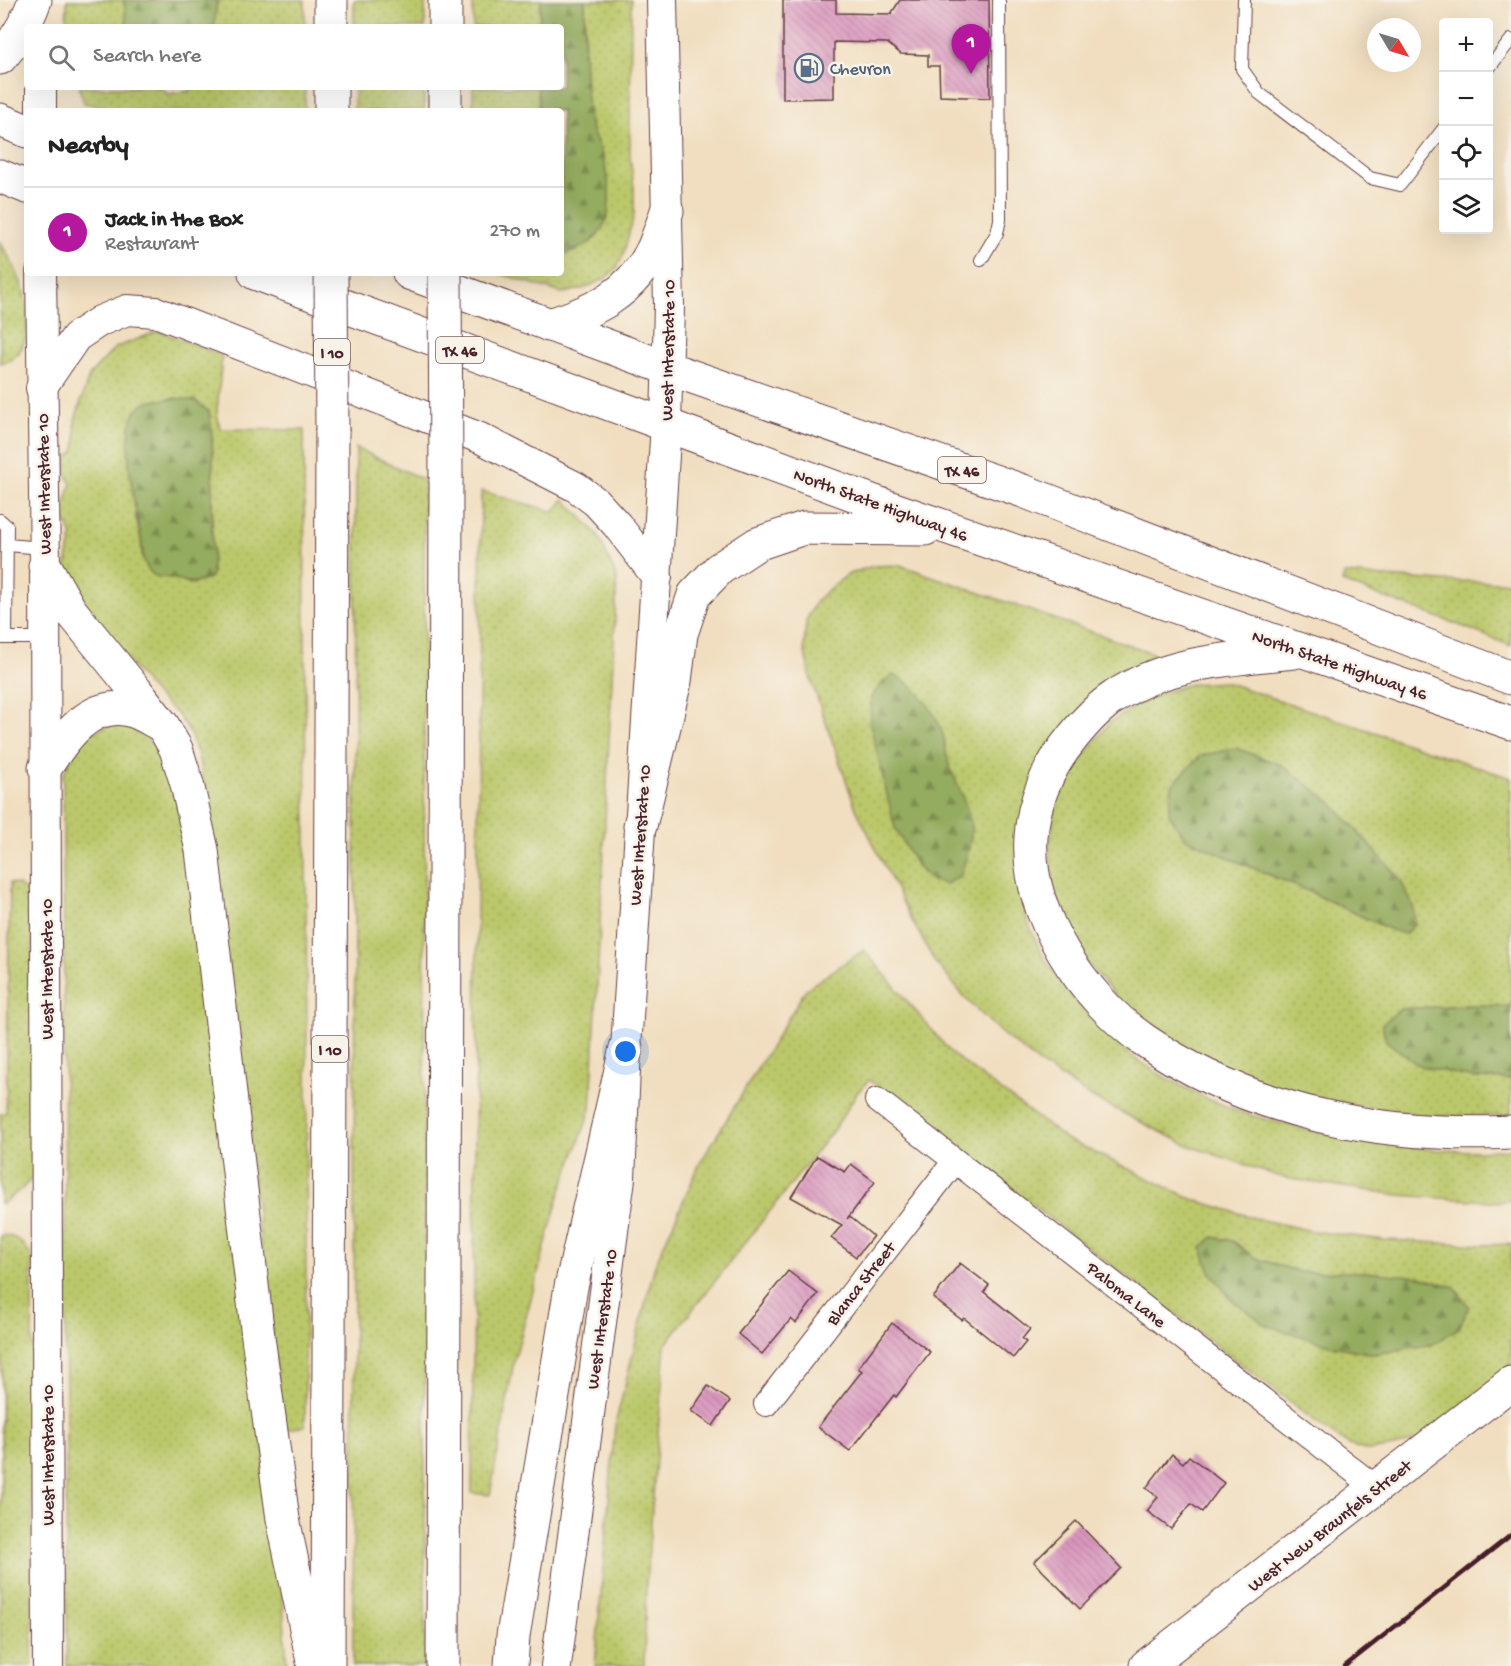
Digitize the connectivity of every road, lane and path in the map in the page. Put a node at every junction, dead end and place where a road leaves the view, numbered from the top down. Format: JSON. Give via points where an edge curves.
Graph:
{"nodes":[{"id":1,"x":35,"y":0,"type":"edge"},
{"id":2,"x":43,"y":0,"type":"edge"},
{"id":3,"x":331,"y":0,"type":"edge"},
{"id":4,"x":445,"y":0,"type":"edge"},
{"id":5,"x":662,"y":0,"type":"edge"},
{"id":6,"x":999,"y":0,"type":"edge"},
{"id":7,"x":1244,"y":0,"type":"edge"},
{"id":8,"x":25,"y":24,"type":"edge"},
{"id":9,"x":42,"y":24,"type":"edge"},
{"id":10,"x":331,"y":24,"type":"edge"},
{"id":11,"x":445,"y":24,"type":"edge"},
{"id":12,"x":24,"y":25,"type":"edge"},
{"id":13,"x":1511,"y":40,"type":"edge"},
{"id":14,"x":0,"y":57,"type":"edge"},
{"id":15,"x":1493,"y":63,"type":"edge"},
{"id":16,"x":41,"y":90,"type":"edge"},
{"id":17,"x":331,"y":90,"type":"edge"},
{"id":18,"x":445,"y":90,"type":"edge"},
{"id":19,"x":41,"y":108,"type":"edge"},
{"id":20,"x":331,"y":108,"type":"edge"},
{"id":21,"x":445,"y":108,"type":"edge"},
{"id":22,"x":0,"y":120,"type":"edge"},
{"id":23,"x":24,"y":130,"type":"edge"},
{"id":24,"x":1439,"y":133,"type":"edge"},
{"id":25,"x":0,"y":176,"type":"edge"},
{"id":26,"x":24,"y":186,"type":"edge"},
{"id":27,"x":667,"y":211,"type":"junction"},
{"id":28,"x":981,"y":260,"type":"dead end"},
{"id":29,"x":41,"y":276,"type":"edge"},
{"id":30,"x":263,"y":276,"type":"edge"},
{"id":31,"x":332,"y":276,"type":"edge"},
{"id":32,"x":417,"y":276,"type":"edge"},
{"id":33,"x":445,"y":276,"type":"edge"},
{"id":34,"x":549,"y":325,"type":"junction"},
{"id":35,"x":668,"y":368,"type":"junction"},
{"id":36,"x":41,"y":388,"type":"junction"},
{"id":37,"x":666,"y":424,"type":"junction"},
{"id":38,"x":0,"y":519,"type":"edge"},
{"id":39,"x":950,"y":528,"type":"junction"},
{"id":40,"x":7,"y":545,"type":"junction"},
{"id":41,"x":44,"y":557,"type":"junction"},
{"id":42,"x":657,"y":577,"type":"junction"},
{"id":43,"x":3,"y":638,"type":"edge"},
{"id":44,"x":45,"y":638,"type":"junction"},
{"id":45,"x":1303,"y":651,"type":"junction"},
{"id":46,"x":1511,"y":678,"type":"edge"},
{"id":47,"x":1511,"y":723,"type":"edge"},
{"id":48,"x":163,"y":726,"type":"junction"},
{"id":49,"x":45,"y":768,"type":"junction"},
{"id":50,"x":640,"y":826,"type":"junction"},
{"id":51,"x":626,"y":1048,"type":"junction"},
{"id":52,"x":877,"y":1100,"type":"dead end"},
{"id":53,"x":1511,"y":1132,"type":"edge"},
{"id":54,"x":955,"y":1161,"type":"junction"},
{"id":55,"x":1511,"y":1383,"type":"edge"},
{"id":56,"x":766,"y":1404,"type":"dead end"},
{"id":57,"x":1376,"y":1488,"type":"junction"},
{"id":58,"x":48,"y":1666,"type":"edge"},
{"id":59,"x":314,"y":1666,"type":"edge"},
{"id":60,"x":328,"y":1666,"type":"edge"},
{"id":61,"x":443,"y":1666,"type":"edge"},
{"id":62,"x":511,"y":1666,"type":"edge"},
{"id":63,"x":556,"y":1666,"type":"edge"},
{"id":64,"x":1146,"y":1666,"type":"edge"}],
"edges":[{"from":1,"to":8,"type":"main road"},
{"from":2,"to":9,"type":"street"},
{"from":3,"to":10,"type":"main road"},
{"from":4,"to":11,"type":"main road"},
{"from":5,"to":27,"type":"street","name":"West Interstate 10"},
{"from":6,"to":28,"type":"lane","via":[[1000,220]]},
{"from":7,"to":24,"type":"lane","via":[[1242,69],[1259,93],[1370,178],[1400,185]]},
{"from":12,"to":14,"type":"main road"},
{"from":13,"to":15,"type":"lane"},
{"from":16,"to":19,"type":"street"},
{"from":17,"to":20,"type":"main road"},
{"from":18,"to":21,"type":"main road"},
{"from":22,"to":23,"type":"main road"},
{"from":25,"to":26,"type":"main road"},
{"from":27,"to":34,"type":"main road","via":[[654,248],[638,274],[603,304]]},
{"from":27,"to":35,"type":"street","name":"West Interstate 10"},
{"from":29,"to":36,"type":"street","name":"West Interstate 10"},
{"from":30,"to":37,"type":"main road","name":"North State Highway 46","number":"TX 46"},
{"from":31,"to":60,"type":"main road","number":"I 10","bridge":true},
{"from":32,"to":34,"type":"main road","number":"TX 46"},
{"from":33,"to":61,"type":"main road","bridge":true},
{"from":34,"to":35,"type":"main road","number":"TX 46"},
{"from":35,"to":37,"type":"street","name":"West Interstate 10"},
{"from":35,"to":46,"type":"main road","number":"TX 46","via":[[1023,491]]},
{"from":36,"to":41,"type":"street","name":"West Interstate 10"},
{"from":36,"to":42,"type":"street","via":[[76,337],[100,321],[127,310],[156,312],[480,438],[576,487],[617,525]]},
{"from":37,"to":39,"type":"main road","name":"North State Highway 46","number":"TX 46"},
{"from":37,"to":42,"type":"street","name":"West Interstate 10"},
{"from":38,"to":40,"type":"lane","via":[[7,526]]},
{"from":39,"to":45,"type":"main road","name":"North State Highway 46","number":"TX 46"},
{"from":39,"to":50,"type":"main road","via":[[804,528],[757,544],[719,569],[694,595],[681,634],[675,681]]},
{"from":40,"to":41,"type":"lane"},
{"from":40,"to":43,"type":"lane"},
{"from":41,"to":44,"type":"street","name":"West Interstate 10"},
{"from":41,"to":48,"type":"main road","via":[[70,610]]},
{"from":42,"to":50,"type":"street","name":"West Interstate 10"},
{"from":43,"to":44,"type":"lane"},
{"from":44,"to":49,"type":"street","name":"West Interstate 10"},
{"from":45,"to":47,"type":"main road","name":"North State Highway 46","number":"TX 46"},
{"from":45,"to":53,"type":"main road","via":[[1204,662],[1164,672],[1112,698],[1089,717],[1048,772],[1035,809],[1032,867],[1049,924],[1063,953],[1109,1012],[1186,1066],[1232,1089],[1336,1120],[1399,1128]]},
{"from":48,"to":49,"type":"main road","via":[[132,711],[112,708],[93,713],[61,743]]},
{"from":48,"to":59,"type":"main road","via":[[182,766],[202,850],[258,1337],[282,1508]]},
{"from":49,"to":58,"type":"street","name":"West Interstate 10"},
{"from":50,"to":51,"type":"street","name":"West Interstate 10"},
{"from":51,"to":62,"type":"main road","via":[[571,1287]]},
{"from":51,"to":63,"type":"street","name":"West Interstate 10","via":[[620,1178]]},
{"from":52,"to":54,"type":"street","name":"Paloma Lane"},
{"from":54,"to":56,"type":"street","name":"Blanca Street"},
{"from":54,"to":57,"type":"street","name":"Paloma Lane"},
{"from":55,"to":57,"type":"main road","name":"West New Braunfels Street"},
{"from":57,"to":64,"type":"main road","name":"West New Braunfels Street"}]}
